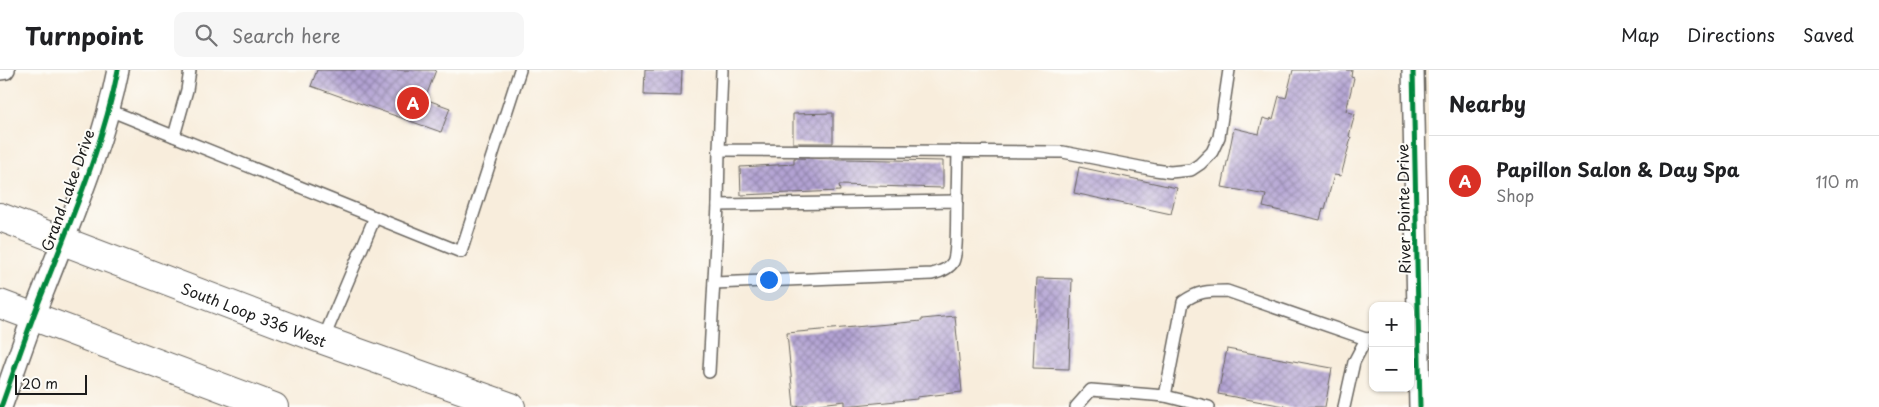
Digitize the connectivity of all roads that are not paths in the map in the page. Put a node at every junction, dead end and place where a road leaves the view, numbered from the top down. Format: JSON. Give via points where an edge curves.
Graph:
{"nodes":[{"id":1,"x":10,"y":70,"type":"edge"},
{"id":2,"x":118,"y":70,"type":"edge"},
{"id":3,"x":190,"y":70,"type":"edge"},
{"id":4,"x":520,"y":70,"type":"edge"},
{"id":5,"x":722,"y":70,"type":"edge"},
{"id":6,"x":1229,"y":70,"type":"edge"},
{"id":7,"x":1413,"y":70,"type":"edge"},
{"id":8,"x":0,"y":74,"type":"edge"},
{"id":9,"x":109,"y":110,"type":"junction"},
{"id":10,"x":174,"y":136,"type":"junction"},
{"id":11,"x":719,"y":150,"type":"junction"},
{"id":12,"x":958,"y":151,"type":"junction"},
{"id":13,"x":956,"y":201,"type":"junction"},
{"id":14,"x":718,"y":205,"type":"junction"},
{"id":15,"x":0,"y":217,"type":"edge"},
{"id":16,"x":375,"y":217,"type":"junction"},
{"id":17,"x":63,"y":241,"type":"junction"},
{"id":18,"x":714,"y":283,"type":"junction"},
{"id":19,"x":0,"y":304,"type":"edge"},
{"id":20,"x":33,"y":316,"type":"junction"},
{"id":21,"x":1419,"y":334,"type":"edge"},
{"id":22,"x":1369,"y":339,"type":"edge"},
{"id":23,"x":323,"y":340,"type":"junction"},
{"id":24,"x":1369,"y":340,"type":"edge"},
{"id":25,"x":709,"y":372,"type":"dead end"},
{"id":26,"x":1165,"y":396,"type":"junction"},
{"id":27,"x":1,"y":407,"type":"edge"},
{"id":28,"x":274,"y":407,"type":"edge"},
{"id":29,"x":511,"y":407,"type":"edge"},
{"id":30,"x":1076,"y":407,"type":"edge"},
{"id":31,"x":1209,"y":407,"type":"edge"},
{"id":32,"x":1344,"y":407,"type":"edge"},
{"id":33,"x":1420,"y":407,"type":"edge"}],
"edges":[{"from":1,"to":8,"type":"lane"},
{"from":2,"to":9,"type":"street","name":"Grand Lake Drive"},
{"from":3,"to":10,"type":"lane","via":[[188,90]]},
{"from":4,"to":16,"type":"lane","via":[[461,252]]},
{"from":5,"to":11,"type":"lane"},
{"from":6,"to":12,"type":"lane","via":[[1219,138],[1212,152],[1191,170],[1155,170],[1063,152]]},
{"from":7,"to":21,"type":"street","name":"River Pointe Drive"},
{"from":9,"to":10,"type":"lane"},
{"from":9,"to":17,"type":"street","name":"Grand Lake Drive"},
{"from":10,"to":16,"type":"lane"},
{"from":11,"to":12,"type":"lane"},
{"from":11,"to":14,"type":"lane"},
{"from":12,"to":13,"type":"lane"},
{"from":13,"to":14,"type":"lane"},
{"from":13,"to":18,"type":"lane","via":[[953,261],[948,268],[932,274]]},
{"from":14,"to":18,"type":"lane"},
{"from":15,"to":17,"type":"main road","name":"South Loop 336 West"},
{"from":16,"to":23,"type":"lane"},
{"from":17,"to":20,"type":"street","name":"Grand Lake Drive"},
{"from":17,"to":23,"type":"main road","name":"South Loop 336 West"},
{"from":18,"to":25,"type":"lane"},
{"from":19,"to":20,"type":"main road"},
{"from":20,"to":27,"type":"street","name":"Grand Lake Drive"},
{"from":20,"to":28,"type":"main road"},
{"from":21,"to":33,"type":"street","name":"River Pointe Drive"},
{"from":22,"to":26,"type":"lane","via":[[1226,291],[1194,294],[1183,302]]},
{"from":23,"to":29,"type":"main road","name":"South Loop 336 West"},
{"from":24,"to":32,"type":"lane","via":[[1354,362]]},
{"from":26,"to":30,"type":"lane","via":[[1091,390]]},
{"from":26,"to":31,"type":"lane"}]}
